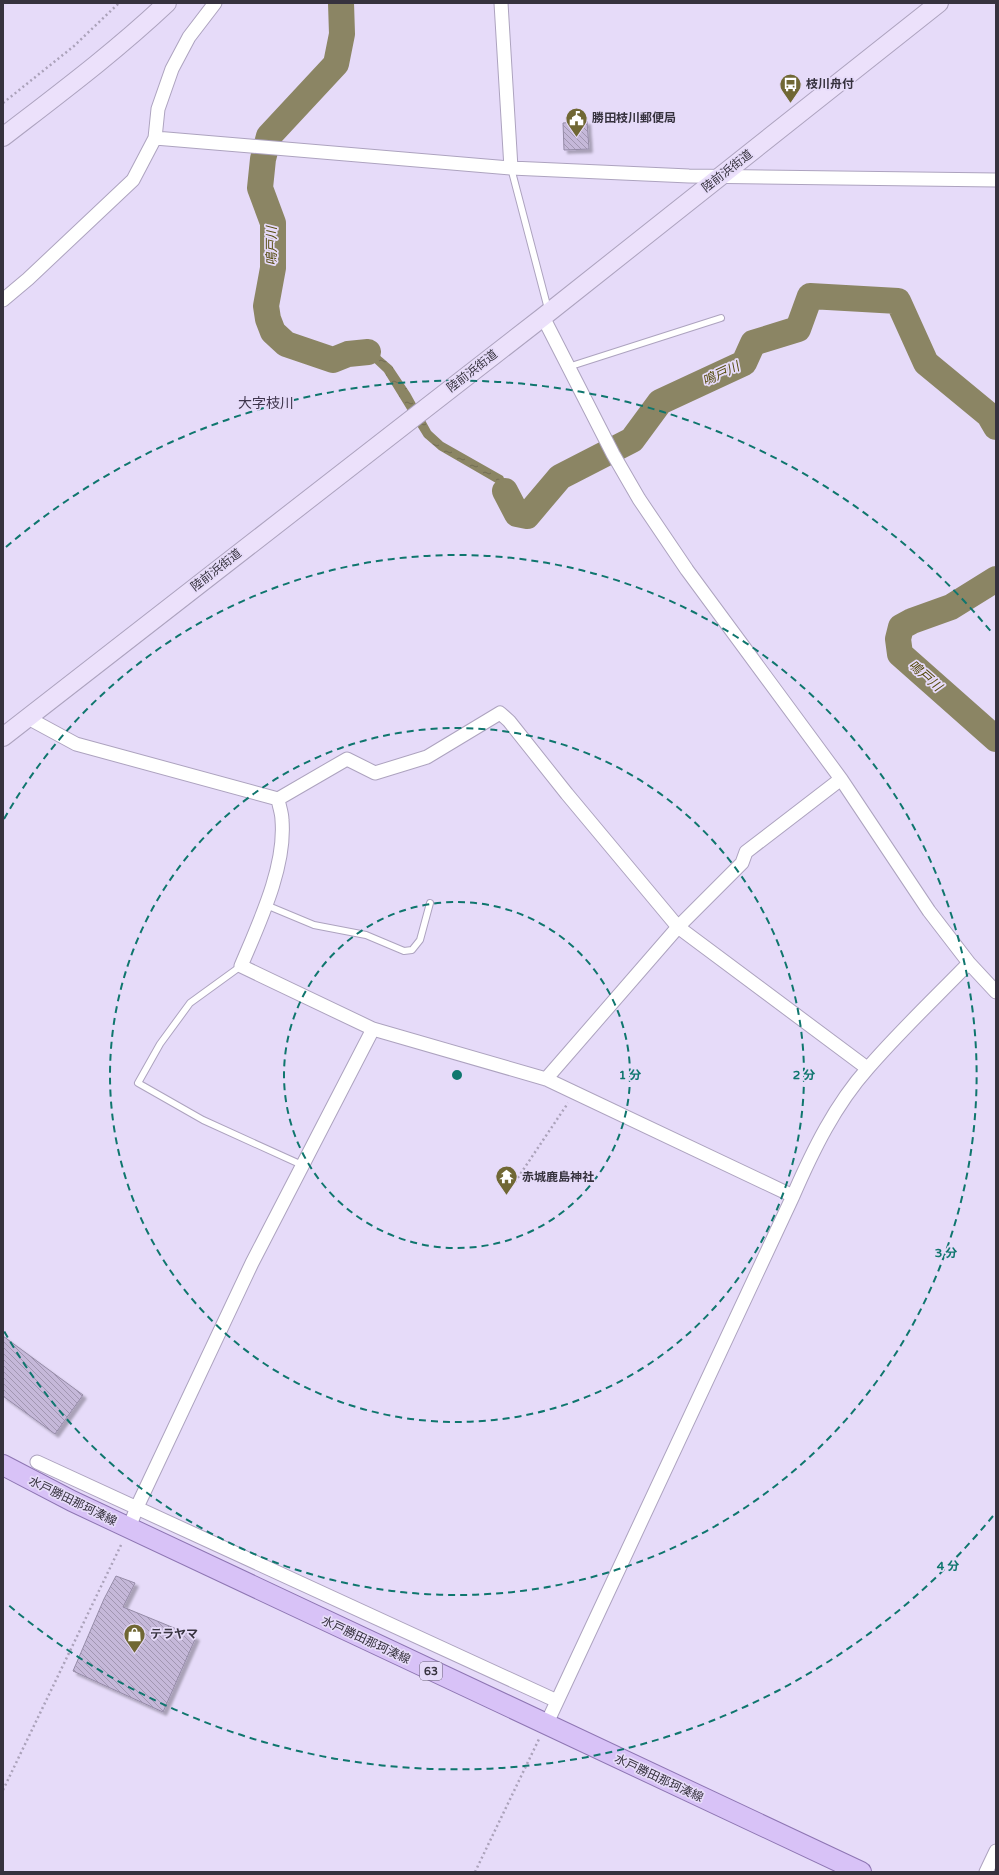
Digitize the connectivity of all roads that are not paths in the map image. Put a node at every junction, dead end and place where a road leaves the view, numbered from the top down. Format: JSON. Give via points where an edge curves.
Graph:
{"nodes":[{"id":1,"x":168,"y":3,"type":"edge"},
{"id":2,"x":215,"y":3,"type":"edge"},
{"id":3,"x":501,"y":3,"type":"edge"},
{"id":4,"x":939,"y":3,"type":"edge"},
{"id":5,"x":3,"y":136,"type":"edge"},
{"id":6,"x":155,"y":138,"type":"junction"},
{"id":7,"x":511,"y":168,"type":"junction"},
{"id":8,"x":722,"y":175,"type":"junction"},
{"id":9,"x":996,"y":180,"type":"edge"},
{"id":10,"x":3,"y":300,"type":"edge"},
{"id":11,"x":546,"y":315,"type":"junction"},
{"id":12,"x":721,"y":318,"type":"dead end"},
{"id":13,"x":568,"y":367,"type":"junction"},
{"id":14,"x":28,"y":718,"type":"junction"},
{"id":15,"x":3,"y":737,"type":"edge"},
{"id":16,"x":841,"y":779,"type":"junction"},
{"id":17,"x":278,"y":799,"type":"junction"},
{"id":18,"x":430,"y":903,"type":"dead end"},
{"id":19,"x":266,"y":905,"type":"junction"},
{"id":20,"x":678,"y":927,"type":"junction"},
{"id":21,"x":969,"y":963,"type":"junction"},
{"id":22,"x":241,"y":966,"type":"junction"},
{"id":23,"x":996,"y":992,"type":"edge"},
{"id":24,"x":373,"y":1029,"type":"junction"},
{"id":25,"x":867,"y":1068,"type":"junction"},
{"id":26,"x":546,"y":1079,"type":"junction"},
{"id":27,"x":303,"y":1166,"type":"junction"},
{"id":28,"x":793,"y":1196,"type":"junction"},
{"id":29,"x":37,"y":1462,"type":"dead end"},
{"id":30,"x":3,"y":1465,"type":"edge"},
{"id":31,"x":137,"y":1507,"type":"junction"},
{"id":32,"x":129,"y":1528,"type":"junction"},
{"id":33,"x":557,"y":1701,"type":"junction"},
{"id":34,"x":546,"y":1724,"type":"junction"},
{"id":35,"x":996,"y":1851,"type":"edge"},
{"id":36,"x":861,"y":1872,"type":"edge"},
{"id":37,"x":986,"y":1872,"type":"edge"}],
"edges":[{"from":1,"to":5,"type":"main road","via":[[90,71]]},
{"from":2,"to":6,"type":"street","via":[[189,37],[172,69],[158,109]]},
{"from":3,"to":7,"type":"street"},
{"from":4,"to":8,"type":"main road","name":"陸前浜街道"},
{"from":6,"to":7,"type":"street"},
{"from":6,"to":10,"type":"street","via":[[133,180]]},
{"from":7,"to":8,"type":"street","via":[[689,176]]},
{"from":7,"to":11,"type":"lane"},
{"from":8,"to":9,"type":"street"},
{"from":8,"to":11,"type":"main road","name":"陸前浜街道"},
{"from":11,"to":13,"type":"street"},
{"from":11,"to":14,"type":"main road","name":"陸前浜街道"},
{"from":12,"to":13,"type":"lane"},
{"from":13,"to":16,"type":"street","via":[[639,499],[687,570]]},
{"from":14,"to":15,"type":"main road","name":"陸前浜街道"},
{"from":14,"to":17,"type":"street","via":[[76,744]]},
{"from":16,"to":20,"type":"street","via":[[746,852],[742,863]]},
{"from":16,"to":21,"type":"street","via":[[929,912]]},
{"from":17,"to":19,"type":"street","via":[[282,819],[282,848]]},
{"from":17,"to":20,"type":"street","via":[[347,759],[375,773],[427,757],[500,713]]},
{"from":18,"to":19,"type":"lane","via":[[420,940],[412,950],[404,951],[366,935],[314,925]]},
{"from":19,"to":22,"type":"street"},
{"from":20,"to":25,"type":"street"},
{"from":20,"to":26,"type":"street"},
{"from":21,"to":23,"type":"street"},
{"from":21,"to":25,"type":"street"},
{"from":22,"to":24,"type":"street"},
{"from":22,"to":27,"type":"lane","via":[[190,1003],[160,1044],[138,1083],[203,1120]]},
{"from":24,"to":26,"type":"street"},
{"from":24,"to":27,"type":"street"},
{"from":25,"to":28,"type":"street","via":[[832,1118],[812,1153]]},
{"from":26,"to":28,"type":"street"},
{"from":27,"to":31,"type":"street","via":[[252,1263]]},
{"from":28,"to":33,"type":"street"},
{"from":29,"to":31,"type":"street"},
{"from":30,"to":32,"type":"main road","name":"水戸勝田那珂湊線","number":"63"},
{"from":31,"to":32,"type":"street"},
{"from":31,"to":33,"type":"street"},
{"from":32,"to":34,"type":"main road","name":"水戸勝田那珂湊線","number":"63"},
{"from":33,"to":34,"type":"street"},
{"from":34,"to":36,"type":"main road","name":"水戸勝田那珂湊線","number":"63"},
{"from":35,"to":37,"type":"street"}]}
